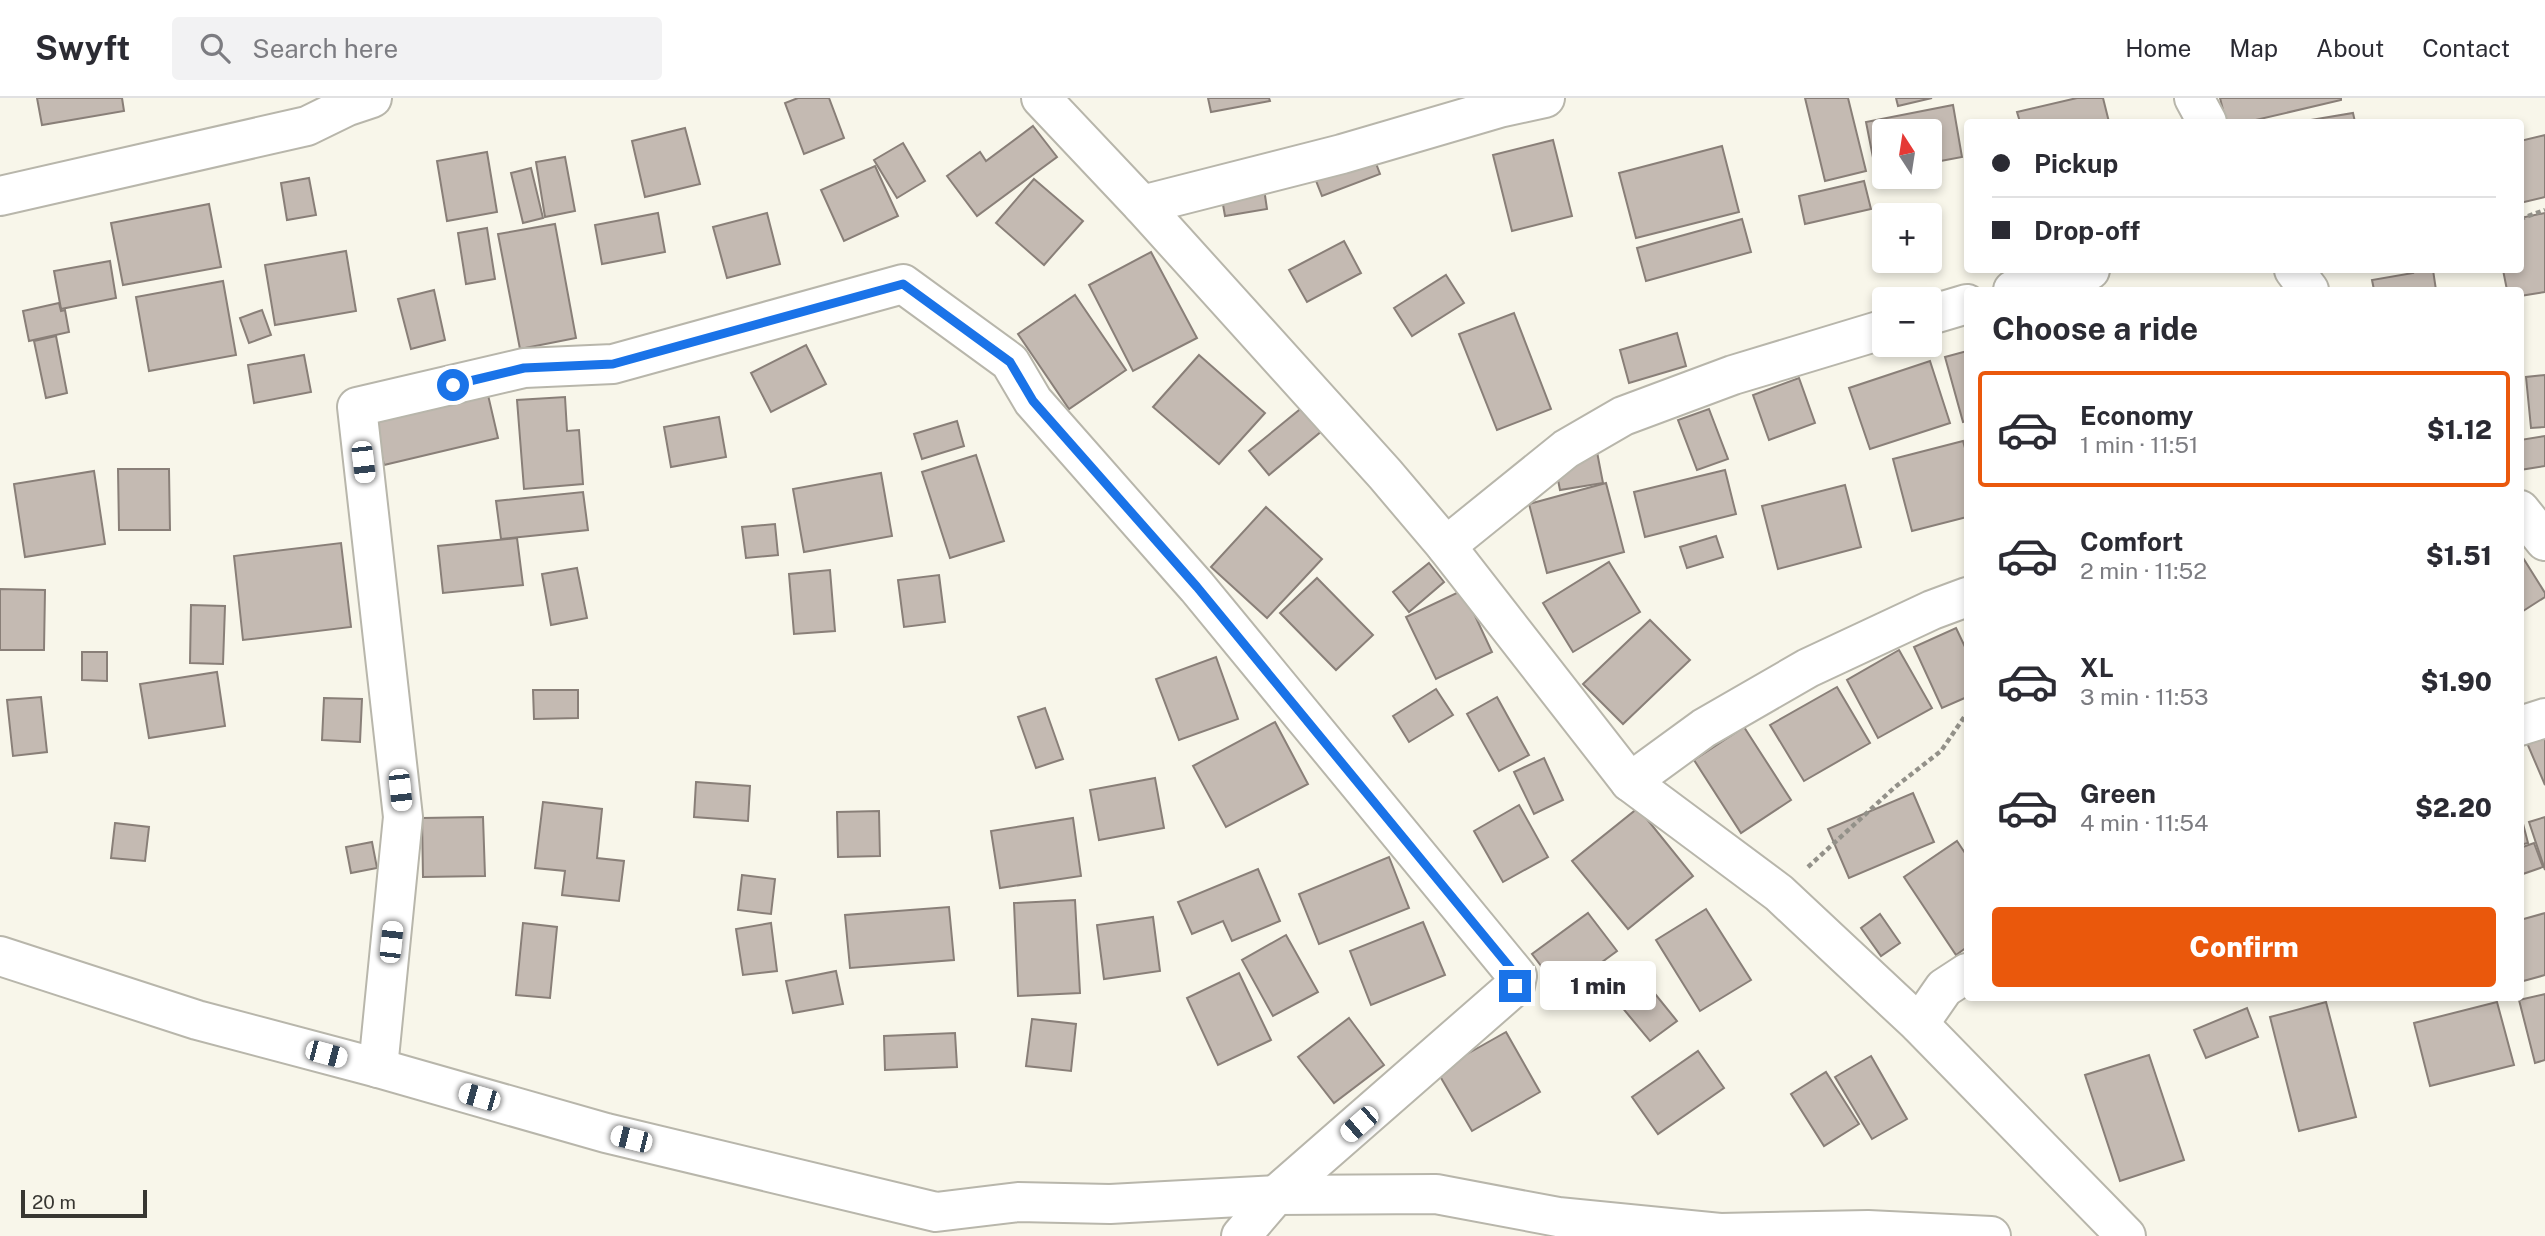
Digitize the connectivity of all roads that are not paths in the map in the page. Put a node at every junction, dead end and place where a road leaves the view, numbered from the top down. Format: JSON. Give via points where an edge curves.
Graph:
{"nodes":[{"id":1,"x":372,"y":98,"type":"edge"},
{"id":2,"x":1041,"y":98,"type":"edge"},
{"id":3,"x":1545,"y":98,"type":"edge"},
{"id":4,"x":2194,"y":98,"type":"edge"},
{"id":5,"x":2205,"y":119,"type":"edge"},
{"id":6,"x":0,"y":196,"type":"edge"},
{"id":7,"x":1142,"y":205,"type":"junction"},
{"id":8,"x":2078,"y":273,"type":"edge"},
{"id":9,"x":2025,"y":287,"type":"edge"},
{"id":10,"x":1964,"y":305,"type":"edge"},
{"id":11,"x":1942,"y":311,"type":"edge"},
{"id":12,"x":1872,"y":333,"type":"edge"},
{"id":13,"x":2524,"y":515,"type":"edge"},
{"id":14,"x":2545,"y":541,"type":"edge"},
{"id":15,"x":1446,"y":546,"type":"junction"},
{"id":16,"x":1964,"y":598,"type":"edge"},
{"id":17,"x":2545,"y":718,"type":"edge"},
{"id":18,"x":2524,"y":725,"type":"edge"},
{"id":19,"x":1630,"y":782,"type":"junction"},
{"id":20,"x":0,"y":956,"type":"edge"},
{"id":21,"x":1964,"y":975,"type":"edge"},
{"id":22,"x":1919,"y":1024,"type":"junction"},
{"id":23,"x":378,"y":1068,"type":"junction"},
{"id":24,"x":1276,"y":1195,"type":"junction"},
{"id":25,"x":1112,"y":1220,"type":"edge"},
{"id":26,"x":1241,"y":1236,"type":"edge"},
{"id":27,"x":1992,"y":1236,"type":"edge"},
{"id":28,"x":2126,"y":1236,"type":"edge"}],
"edges":[{"from":1,"to":6,"type":"street","via":[[307,126]]},
{"from":2,"to":7,"type":"street"},
{"from":3,"to":7,"type":"street"},
{"from":4,"to":5,"type":"street"},
{"from":7,"to":15,"type":"street"},
{"from":8,"to":9,"type":"street"},
{"from":10,"to":11,"type":"street"},
{"from":12,"to":15,"type":"street","via":[[1733,375],[1623,416],[1566,449]]},
{"from":13,"to":14,"type":"street"},
{"from":15,"to":19,"type":"street"},
{"from":16,"to":19,"type":"street","via":[[1808,668],[1704,728]]},
{"from":17,"to":18,"type":"street"},
{"from":19,"to":22,"type":"street","via":[[1779,893]]},
{"from":20,"to":23,"type":"street","via":[[197,1020]]},
{"from":21,"to":22,"type":"street","via":[[1944,988]]},
{"from":22,"to":28,"type":"street"},
{"from":23,"to":24,"type":"street","via":[[403,817],[357,407],[524,368],[613,364],[903,284],[1010,362],[1033,401],[1197,587],[1517,976],[1515,986]]},
{"from":23,"to":25,"type":"street","via":[[606,1133],[936,1212],[1018,1202]]},
{"from":24,"to":25,"type":"street"},
{"from":24,"to":26,"type":"street"},
{"from":24,"to":27,"type":"street","via":[[1436,1194],[1558,1217],[1720,1233],[1868,1230]]}]}
